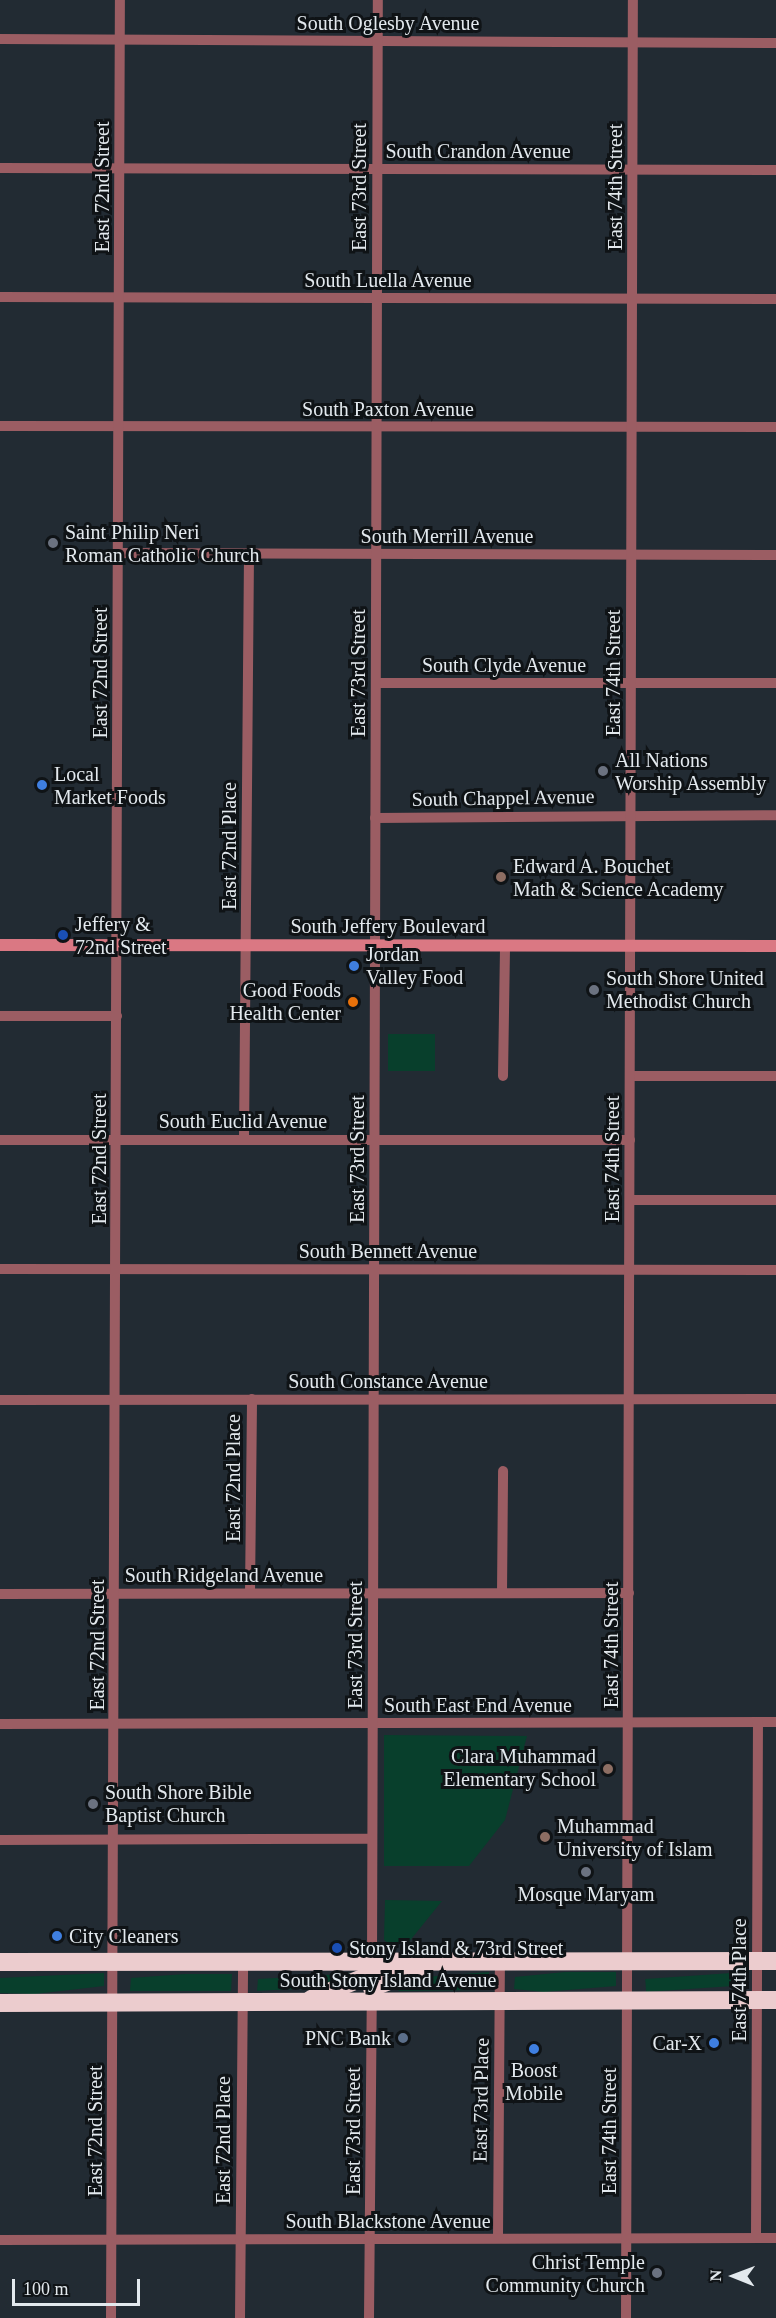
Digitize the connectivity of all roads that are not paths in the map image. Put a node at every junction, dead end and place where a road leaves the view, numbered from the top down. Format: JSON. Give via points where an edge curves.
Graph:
{"nodes":[{"id":1,"x":120,"y":0,"type":"edge"},
{"id":2,"x":378,"y":0,"type":"edge"},
{"id":3,"x":633,"y":0,"type":"edge"},
{"id":4,"x":0,"y":39,"type":"edge"},
{"id":5,"x":120,"y":40,"type":"junction"},
{"id":6,"x":378,"y":41,"type":"junction"},
{"id":7,"x":633,"y":42,"type":"junction"},
{"id":8,"x":776,"y":43,"type":"edge"},
{"id":9,"x":0,"y":168,"type":"edge"},
{"id":10,"x":120,"y":169,"type":"junction"},
{"id":11,"x":377,"y":169,"type":"junction"},
{"id":12,"x":633,"y":170,"type":"junction"},
{"id":13,"x":776,"y":170,"type":"edge"},
{"id":14,"x":0,"y":297,"type":"edge"},
{"id":15,"x":119,"y":297,"type":"junction"},
{"id":16,"x":377,"y":298,"type":"junction"},
{"id":17,"x":632,"y":299,"type":"junction"},
{"id":18,"x":776,"y":299,"type":"edge"},
{"id":19,"x":0,"y":426,"type":"edge"},
{"id":20,"x":119,"y":426,"type":"junction"},
{"id":21,"x":377,"y":427,"type":"junction"},
{"id":22,"x":632,"y":427,"type":"junction"},
{"id":23,"x":776,"y":427,"type":"edge"},
{"id":24,"x":118,"y":553,"type":"junction"},
{"id":25,"x":249,"y":553,"type":"junction"},
{"id":26,"x":376,"y":554,"type":"junction"},
{"id":27,"x":632,"y":554,"type":"junction"},
{"id":28,"x":776,"y":555,"type":"edge"},
{"id":29,"x":376,"y":683,"type":"junction"},
{"id":30,"x":631,"y":683,"type":"junction"},
{"id":31,"x":776,"y":683,"type":"edge"},
{"id":32,"x":631,"y":814,"type":"junction"},
{"id":33,"x":776,"y":815,"type":"edge"},
{"id":34,"x":375,"y":818,"type":"junction"},
{"id":35,"x":0,"y":945,"type":"edge"},
{"id":36,"x":117,"y":945,"type":"junction"},
{"id":37,"x":375,"y":945,"type":"junction"},
{"id":38,"x":245,"y":946,"type":"junction"},
{"id":39,"x":505,"y":946,"type":"junction"},
{"id":40,"x":631,"y":946,"type":"junction"},
{"id":41,"x":776,"y":946,"type":"edge"},
{"id":42,"x":0,"y":1016,"type":"edge"},
{"id":43,"x":117,"y":1016,"type":"junction"},
{"id":44,"x":503,"y":1076,"type":"dead end"},
{"id":45,"x":630,"y":1076,"type":"junction"},
{"id":46,"x":776,"y":1076,"type":"edge"},
{"id":47,"x":243,"y":1139,"type":"junction"},
{"id":48,"x":375,"y":1139,"type":"junction"},
{"id":49,"x":0,"y":1140,"type":"edge"},
{"id":50,"x":117,"y":1140,"type":"junction"},
{"id":51,"x":630,"y":1140,"type":"junction"},
{"id":52,"x":630,"y":1200,"type":"junction"},
{"id":53,"x":776,"y":1200,"type":"edge"},
{"id":54,"x":0,"y":1269,"type":"edge"},
{"id":55,"x":116,"y":1269,"type":"junction"},
{"id":56,"x":374,"y":1269,"type":"junction"},
{"id":57,"x":630,"y":1270,"type":"junction"},
{"id":58,"x":776,"y":1270,"type":"edge"},
{"id":59,"x":629,"y":1399,"type":"junction"},
{"id":60,"x":776,"y":1399,"type":"edge"},
{"id":61,"x":0,"y":1400,"type":"edge"},
{"id":62,"x":116,"y":1400,"type":"junction"},
{"id":63,"x":252,"y":1400,"type":"junction"},
{"id":64,"x":374,"y":1400,"type":"junction"},
{"id":65,"x":503,"y":1471,"type":"dead end"},
{"id":66,"x":250,"y":1593,"type":"junction"},
{"id":67,"x":373,"y":1593,"type":"junction"},
{"id":68,"x":502,"y":1593,"type":"junction"},
{"id":69,"x":629,"y":1593,"type":"junction"},
{"id":70,"x":0,"y":1594,"type":"edge"},
{"id":71,"x":115,"y":1594,"type":"junction"},
{"id":72,"x":629,"y":1722,"type":"junction"},
{"id":73,"x":758,"y":1722,"type":"junction"},
{"id":74,"x":776,"y":1722,"type":"edge"},
{"id":75,"x":115,"y":1723,"type":"junction"},
{"id":76,"x":373,"y":1723,"type":"junction"},
{"id":77,"x":0,"y":1724,"type":"edge"},
{"id":78,"x":372,"y":1839,"type":"junction"},
{"id":79,"x":0,"y":1840,"type":"edge"},
{"id":80,"x":114,"y":1840,"type":"junction"},
{"id":81,"x":757,"y":1961,"type":"junction"},
{"id":82,"x":776,"y":1961,"type":"edge"},
{"id":83,"x":0,"y":1962,"type":"edge"},
{"id":84,"x":114,"y":1962,"type":"junction"},
{"id":85,"x":243,"y":1962,"type":"junction"},
{"id":86,"x":436,"y":1962,"type":"junction"},
{"id":87,"x":501,"y":1962,"type":"junction"},
{"id":88,"x":628,"y":1962,"type":"junction"},
{"id":89,"x":372,"y":1981,"type":"junction"},
{"id":90,"x":757,"y":2000,"type":"junction"},
{"id":91,"x":776,"y":2001,"type":"edge"},
{"id":92,"x":242,"y":2002,"type":"junction"},
{"id":93,"x":304,"y":2002,"type":"junction"},
{"id":94,"x":501,"y":2002,"type":"junction"},
{"id":95,"x":628,"y":2002,"type":"junction"},
{"id":96,"x":0,"y":2003,"type":"edge"},
{"id":97,"x":114,"y":2003,"type":"junction"},
{"id":98,"x":370,"y":2238,"type":"junction"},
{"id":99,"x":498,"y":2238,"type":"junction"},
{"id":100,"x":756,"y":2238,"type":"junction"},
{"id":101,"x":776,"y":2238,"type":"edge"},
{"id":102,"x":112,"y":2239,"type":"junction"},
{"id":103,"x":241,"y":2239,"type":"junction"},
{"id":104,"x":627,"y":2239,"type":"junction"},
{"id":105,"x":0,"y":2240,"type":"edge"},
{"id":106,"x":111,"y":2318,"type":"edge"},
{"id":107,"x":240,"y":2318,"type":"edge"},
{"id":108,"x":369,"y":2318,"type":"edge"},
{"id":109,"x":626,"y":2318,"type":"edge"}],
"edges":[{"from":1,"to":5,"type":"street","name":"East 72nd Street"},
{"from":2,"to":6,"type":"street","name":"East 73rd Street"},
{"from":3,"to":7,"type":"street","name":"East 74th Street"},
{"from":4,"to":5,"type":"street","name":"South Oglesby Avenue"},
{"from":5,"to":6,"type":"street","name":"South Oglesby Avenue"},
{"from":5,"to":10,"type":"street","name":"East 72nd Street"},
{"from":6,"to":7,"type":"street","name":"South Oglesby Avenue"},
{"from":6,"to":11,"type":"street","name":"East 73rd Street"},
{"from":7,"to":8,"type":"street","name":"South Oglesby Avenue"},
{"from":7,"to":12,"type":"street","name":"East 74th Street"},
{"from":9,"to":10,"type":"street","name":"South Crandon Avenue"},
{"from":10,"to":11,"type":"street","name":"South Crandon Avenue"},
{"from":10,"to":15,"type":"street","name":"East 72nd Street"},
{"from":11,"to":12,"type":"street","name":"South Crandon Avenue"},
{"from":11,"to":16,"type":"street","name":"East 73rd Street"},
{"from":12,"to":13,"type":"street","name":"South Crandon Avenue"},
{"from":12,"to":17,"type":"street","name":"East 74th Street"},
{"from":14,"to":15,"type":"street","name":"South Luella Avenue"},
{"from":15,"to":16,"type":"street","name":"South Luella Avenue"},
{"from":15,"to":20,"type":"street","name":"East 72nd Street"},
{"from":16,"to":17,"type":"street","name":"South Luella Avenue"},
{"from":16,"to":21,"type":"street","name":"East 73rd Street"},
{"from":17,"to":18,"type":"street","name":"South Luella Avenue"},
{"from":17,"to":22,"type":"street","name":"East 74th Street"},
{"from":19,"to":20,"type":"street","name":"South Paxton Avenue"},
{"from":20,"to":21,"type":"street","name":"South Paxton Avenue"},
{"from":20,"to":24,"type":"street","name":"East 72nd Street"},
{"from":21,"to":22,"type":"street","name":"South Paxton Avenue"},
{"from":21,"to":26,"type":"street","name":"East 73rd Street"},
{"from":22,"to":23,"type":"street","name":"South Paxton Avenue"},
{"from":22,"to":27,"type":"street","name":"East 74th Street"},
{"from":24,"to":25,"type":"street","name":"South Merrill Avenue"},
{"from":24,"to":36,"type":"street","name":"East 72nd Street"},
{"from":25,"to":26,"type":"street","name":"South Merrill Avenue"},
{"from":25,"to":38,"type":"street","name":"East 72nd Place"},
{"from":26,"to":27,"type":"street","name":"South Merrill Avenue"},
{"from":26,"to":29,"type":"street","name":"East 73rd Street"},
{"from":27,"to":28,"type":"street","name":"South Merrill Avenue"},
{"from":27,"to":30,"type":"street","name":"East 74th Street"},
{"from":29,"to":30,"type":"street","name":"South Clyde Avenue"},
{"from":29,"to":34,"type":"street","name":"East 73rd Street"},
{"from":30,"to":31,"type":"street","name":"South Clyde Avenue"},
{"from":30,"to":32,"type":"street","name":"East 74th Street"},
{"from":32,"to":33,"type":"street","name":"South Chappel Avenue"},
{"from":32,"to":34,"type":"street","name":"South Chappel Avenue"},
{"from":32,"to":40,"type":"street","name":"East 74th Street"},
{"from":34,"to":37,"type":"street","name":"East 73rd Street"},
{"from":35,"to":36,"type":"street","name":"South Jeffery Boulevard"},
{"from":36,"to":38,"type":"street","name":"South Jeffery Boulevard"},
{"from":36,"to":43,"type":"street","name":"East 72nd Street"},
{"from":37,"to":38,"type":"street","name":"South Jeffery Boulevard"},
{"from":37,"to":39,"type":"street","name":"South Jeffery Boulevard"},
{"from":37,"to":48,"type":"street","name":"East 73rd Street"},
{"from":38,"to":47,"type":"street","name":"East 72nd Place"},
{"from":39,"to":40,"type":"street","name":"South Jeffery Boulevard"},
{"from":39,"to":44,"type":"street"},
{"from":40,"to":41,"type":"street","name":"South Jeffery Boulevard"},
{"from":40,"to":45,"type":"street","name":"East 74th Street"},
{"from":42,"to":43,"type":"street"},
{"from":43,"to":50,"type":"street","name":"East 72nd Street"},
{"from":45,"to":46,"type":"street"},
{"from":45,"to":51,"type":"street","name":"East 74th Street"},
{"from":47,"to":48,"type":"street","name":"South Euclid Avenue"},
{"from":47,"to":50,"type":"street","name":"South Euclid Avenue"},
{"from":48,"to":51,"type":"street","name":"South Euclid Avenue"},
{"from":48,"to":56,"type":"street","name":"East 73rd Street"},
{"from":49,"to":50,"type":"street","name":"South Euclid Avenue"},
{"from":50,"to":55,"type":"street","name":"East 72nd Street"},
{"from":51,"to":52,"type":"street","name":"East 74th Street"},
{"from":52,"to":53,"type":"street"},
{"from":52,"to":57,"type":"street","name":"East 74th Street"},
{"from":54,"to":55,"type":"street","name":"South Bennett Avenue"},
{"from":55,"to":56,"type":"street","name":"South Bennett Avenue"},
{"from":55,"to":62,"type":"street","name":"East 72nd Street"},
{"from":56,"to":57,"type":"street","name":"South Bennett Avenue"},
{"from":56,"to":64,"type":"street","name":"East 73rd Street"},
{"from":57,"to":58,"type":"street","name":"South Bennett Avenue"},
{"from":57,"to":59,"type":"street","name":"East 74th Street"},
{"from":59,"to":60,"type":"street","name":"South Constance Avenue"},
{"from":59,"to":64,"type":"street","name":"South Constance Avenue"},
{"from":59,"to":69,"type":"street","name":"East 74th Street"},
{"from":61,"to":62,"type":"street","name":"South Constance Avenue"},
{"from":62,"to":63,"type":"street","name":"South Constance Avenue"},
{"from":62,"to":71,"type":"street","name":"East 72nd Street"},
{"from":63,"to":64,"type":"street","name":"South Constance Avenue"},
{"from":63,"to":66,"type":"street","name":"East 72nd Place"},
{"from":64,"to":67,"type":"street","name":"East 73rd Street"},
{"from":65,"to":68,"type":"street"},
{"from":66,"to":67,"type":"street","name":"South Ridgeland Avenue"},
{"from":66,"to":71,"type":"street","name":"South Ridgeland Avenue"},
{"from":67,"to":68,"type":"street","name":"South Ridgeland Avenue"},
{"from":67,"to":76,"type":"street","name":"East 73rd Street"},
{"from":68,"to":69,"type":"street","name":"South Ridgeland Avenue"},
{"from":69,"to":72,"type":"street","name":"East 74th Street"},
{"from":70,"to":71,"type":"street","name":"South Ridgeland Avenue"},
{"from":71,"to":75,"type":"street","name":"East 72nd Street"},
{"from":72,"to":73,"type":"street","name":"South East End Avenue"},
{"from":72,"to":76,"type":"street","name":"South East End Avenue"},
{"from":72,"to":88,"type":"street","name":"East 74th Street"},
{"from":73,"to":74,"type":"street","name":"South East End Avenue"},
{"from":73,"to":81,"type":"street","name":"East 74th Place"},
{"from":75,"to":76,"type":"street","name":"South East End Avenue"},
{"from":75,"to":77,"type":"street","name":"South East End Avenue"},
{"from":75,"to":80,"type":"street","name":"East 72nd Street"},
{"from":76,"to":78,"type":"street","name":"East 73rd Street"},
{"from":78,"to":80,"type":"street"},
{"from":78,"to":89,"type":"street","name":"East 73rd Street"},
{"from":79,"to":80,"type":"street"},
{"from":80,"to":84,"type":"street","name":"East 72nd Street"},
{"from":81,"to":82,"type":"highway","name":"South Stony Island Avenue"},
{"from":81,"to":88,"type":"highway","name":"South Stony Island Avenue"},
{"from":81,"to":90,"type":"street","name":"East 74th Place"},
{"from":83,"to":84,"type":"highway","name":"South Stony Island Avenue"},
{"from":84,"to":85,"type":"highway","name":"South Stony Island Avenue"},
{"from":84,"to":97,"type":"street","name":"East 72nd Street"},
{"from":85,"to":89,"type":"highway","name":"South Stony Island Avenue"},
{"from":85,"to":92,"type":"street","name":"East 72nd Place"},
{"from":86,"to":87,"type":"highway","name":"South Stony Island Avenue"},
{"from":86,"to":89,"type":"highway"},
{"from":86,"to":89,"type":"highway","name":"South Stony Island Avenue"},
{"from":87,"to":88,"type":"highway","name":"South Stony Island Avenue"},
{"from":87,"to":94,"type":"street","name":"East 73rd Place"},
{"from":88,"to":95,"type":"street","name":"East 74th Street"},
{"from":89,"to":93,"type":"highway","name":"South Stony Island Avenue"},
{"from":89,"to":93,"type":"highway"},
{"from":89,"to":94,"type":"highway","name":"South Stony Island Avenue"},
{"from":89,"to":98,"type":"street","name":"East 73rd Street"},
{"from":90,"to":91,"type":"highway","name":"South Stony Island Avenue"},
{"from":90,"to":95,"type":"highway","name":"South Stony Island Avenue"},
{"from":90,"to":100,"type":"street","name":"East 74th Place"},
{"from":92,"to":93,"type":"highway","name":"South Stony Island Avenue"},
{"from":92,"to":97,"type":"highway","name":"South Stony Island Avenue"},
{"from":92,"to":103,"type":"street","name":"East 72nd Place"},
{"from":94,"to":95,"type":"highway","name":"South Stony Island Avenue"},
{"from":94,"to":99,"type":"street","name":"East 73rd Place"},
{"from":95,"to":104,"type":"street","name":"East 74th Street"},
{"from":96,"to":97,"type":"highway","name":"South Stony Island Avenue"},
{"from":97,"to":102,"type":"street","name":"East 72nd Street"},
{"from":98,"to":99,"type":"street","name":"South Blackstone Avenue"},
{"from":98,"to":103,"type":"street","name":"South Blackstone Avenue"},
{"from":98,"to":108,"type":"street","name":"East 73rd Street"},
{"from":99,"to":104,"type":"street","name":"South Blackstone Avenue"},
{"from":100,"to":101,"type":"street","name":"South Blackstone Avenue"},
{"from":100,"to":104,"type":"street","name":"South Blackstone Avenue"},
{"from":102,"to":103,"type":"street","name":"South Blackstone Avenue"},
{"from":102,"to":105,"type":"street","name":"South Blackstone Avenue"},
{"from":102,"to":106,"type":"street","name":"East 72nd Street"},
{"from":103,"to":107,"type":"street","name":"East 72nd Place"},
{"from":104,"to":109,"type":"street","name":"East 74th Street"}]}
